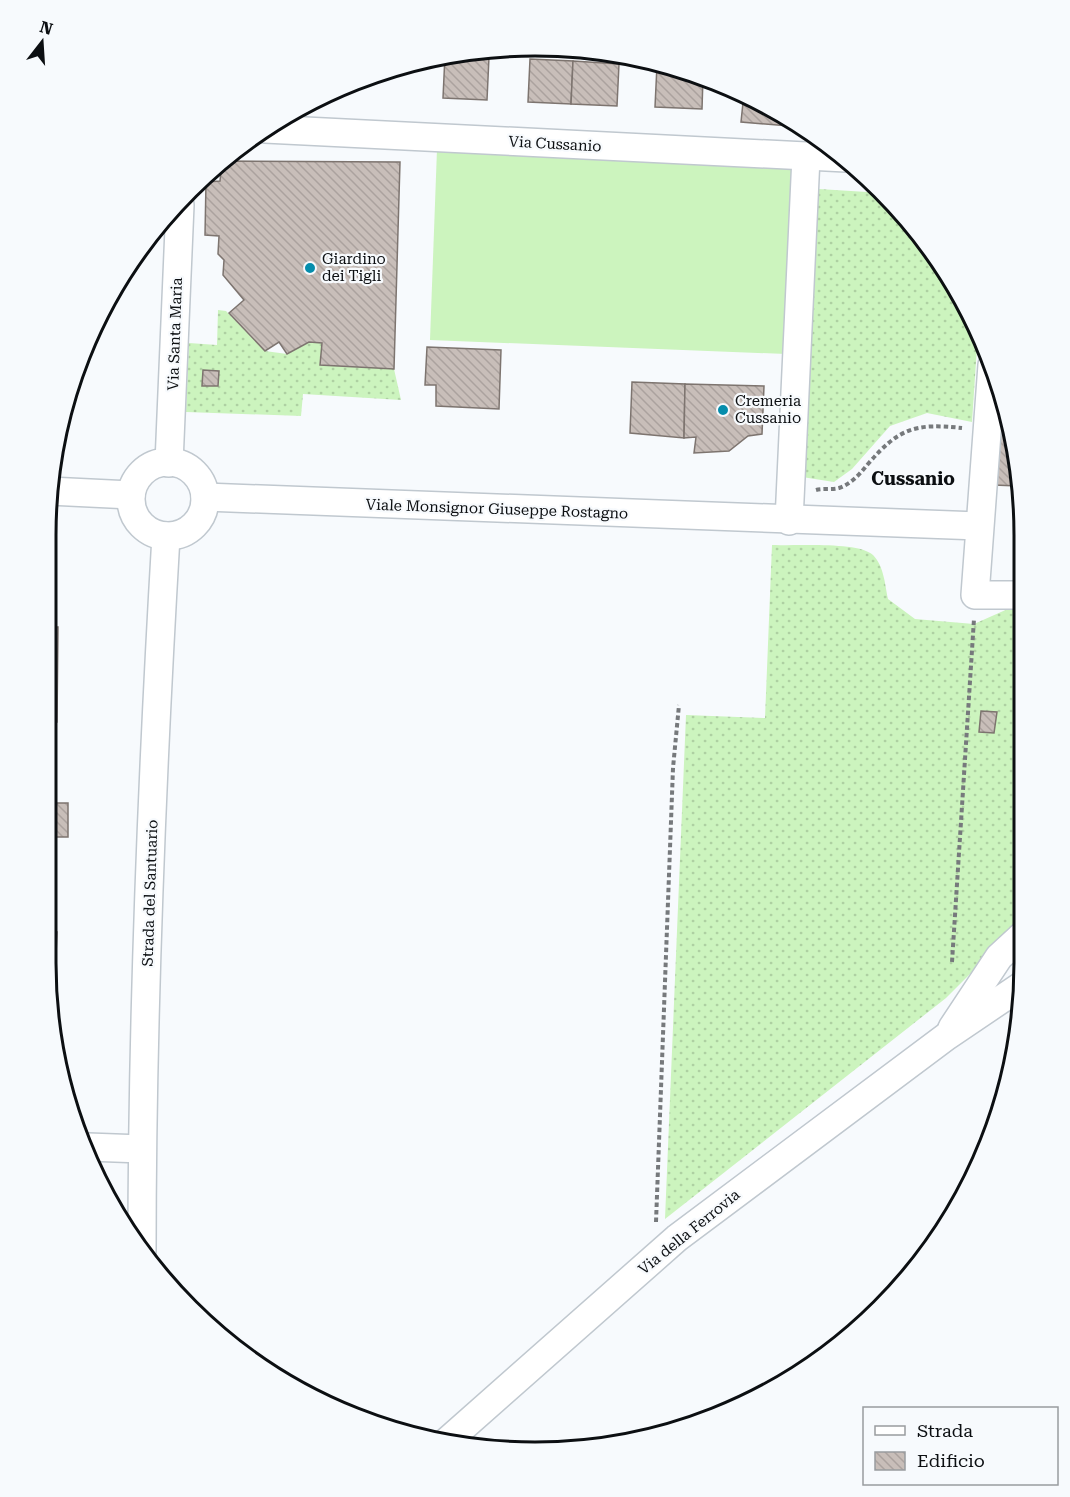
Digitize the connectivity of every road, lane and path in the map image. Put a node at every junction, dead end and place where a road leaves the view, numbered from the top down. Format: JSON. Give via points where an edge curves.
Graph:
{"nodes":[{"id":1,"x":279,"y":130,"type":"edge"},
{"id":2,"x":806,"y":156,"type":"junction"},
{"id":3,"x":830,"y":157,"type":"edge"},
{"id":4,"x":180,"y":213,"type":"edge"},
{"id":5,"x":990,"y":386,"type":"edge"},
{"id":6,"x":987,"y":430,"type":"junction"},
{"id":7,"x":169,"y":463,"type":"junction"},
{"id":8,"x":58,"y":491,"type":"edge"},
{"id":9,"x":131,"y":495,"type":"junction"},
{"id":10,"x":205,"y":497,"type":"junction"},
{"id":11,"x":797,"y":521,"type":"junction"},
{"id":12,"x":979,"y":526,"type":"junction"},
{"id":13,"x":166,"y":536,"type":"junction"},
{"id":14,"x":975,"y":595,"type":"junction"},
{"id":15,"x":1014,"y":596,"type":"edge"},
{"id":16,"x":679,"y":705,"type":"dead end"},
{"id":17,"x":1014,"y":943,"type":"edge"},
{"id":18,"x":952,"y":962,"type":"dead end"},
{"id":19,"x":1013,"y":991,"type":"edge"},
{"id":20,"x":947,"y":1036,"type":"junction"},
{"id":21,"x":93,"y":1147,"type":"edge"},
{"id":22,"x":142,"y":1149,"type":"junction"},
{"id":23,"x":142,"y":1236,"type":"edge"},
{"id":24,"x":661,"y":1252,"type":"junction"},
{"id":25,"x":455,"y":1434,"type":"edge"}],
"edges":[{"from":1,"to":2,"type":"street","name":"Via Cussanio"},
{"from":2,"to":3,"type":"street","name":"Via Cussanio"},
{"from":2,"to":11,"type":"street"},
{"from":4,"to":7,"type":"street","name":"Via Santa Maria"},
{"from":5,"to":6,"type":"street"},
{"from":6,"to":11,"type":"path","via":[[930,425],[909,428],[888,441],[858,477],[838,488],[808,493]]},
{"from":6,"to":12,"type":"street"},
{"from":7,"to":9,"type":"street","via":[[158,464],[140,475]]},
{"from":7,"to":10,"type":"street","via":[[190,469],[198,477]]},
{"from":8,"to":9,"type":"street"},
{"from":9,"to":13,"type":"street","via":[[136,518],[154,534]]},
{"from":10,"to":11,"type":"street","name":"Viale Monsignor Giuseppe Rostagno"},
{"from":10,"to":13,"type":"street","via":[[203,510],[189,529]]},
{"from":11,"to":12,"type":"street","name":"Viale Monsignor Giuseppe Rostagno"},
{"from":12,"to":14,"type":"street"},
{"from":13,"to":22,"type":"street","name":"Strada del Santuario","via":[[154,744]]},
{"from":14,"to":15,"type":"street"},
{"from":14,"to":18,"type":"path"},
{"from":16,"to":24,"type":"path","via":[[656,1219]]},
{"from":17,"to":20,"type":"street","name":"Via della Ferrovia","via":[[999,957]]},
{"from":19,"to":20,"type":"street","name":"Via della Ferrovia"},
{"from":20,"to":24,"type":"street","name":"Via della Ferrovia"},
{"from":21,"to":22,"type":"street"},
{"from":22,"to":23,"type":"street","name":"Strada del Santuario"},
{"from":24,"to":25,"type":"street","name":"Via della Ferrovia"}]}
